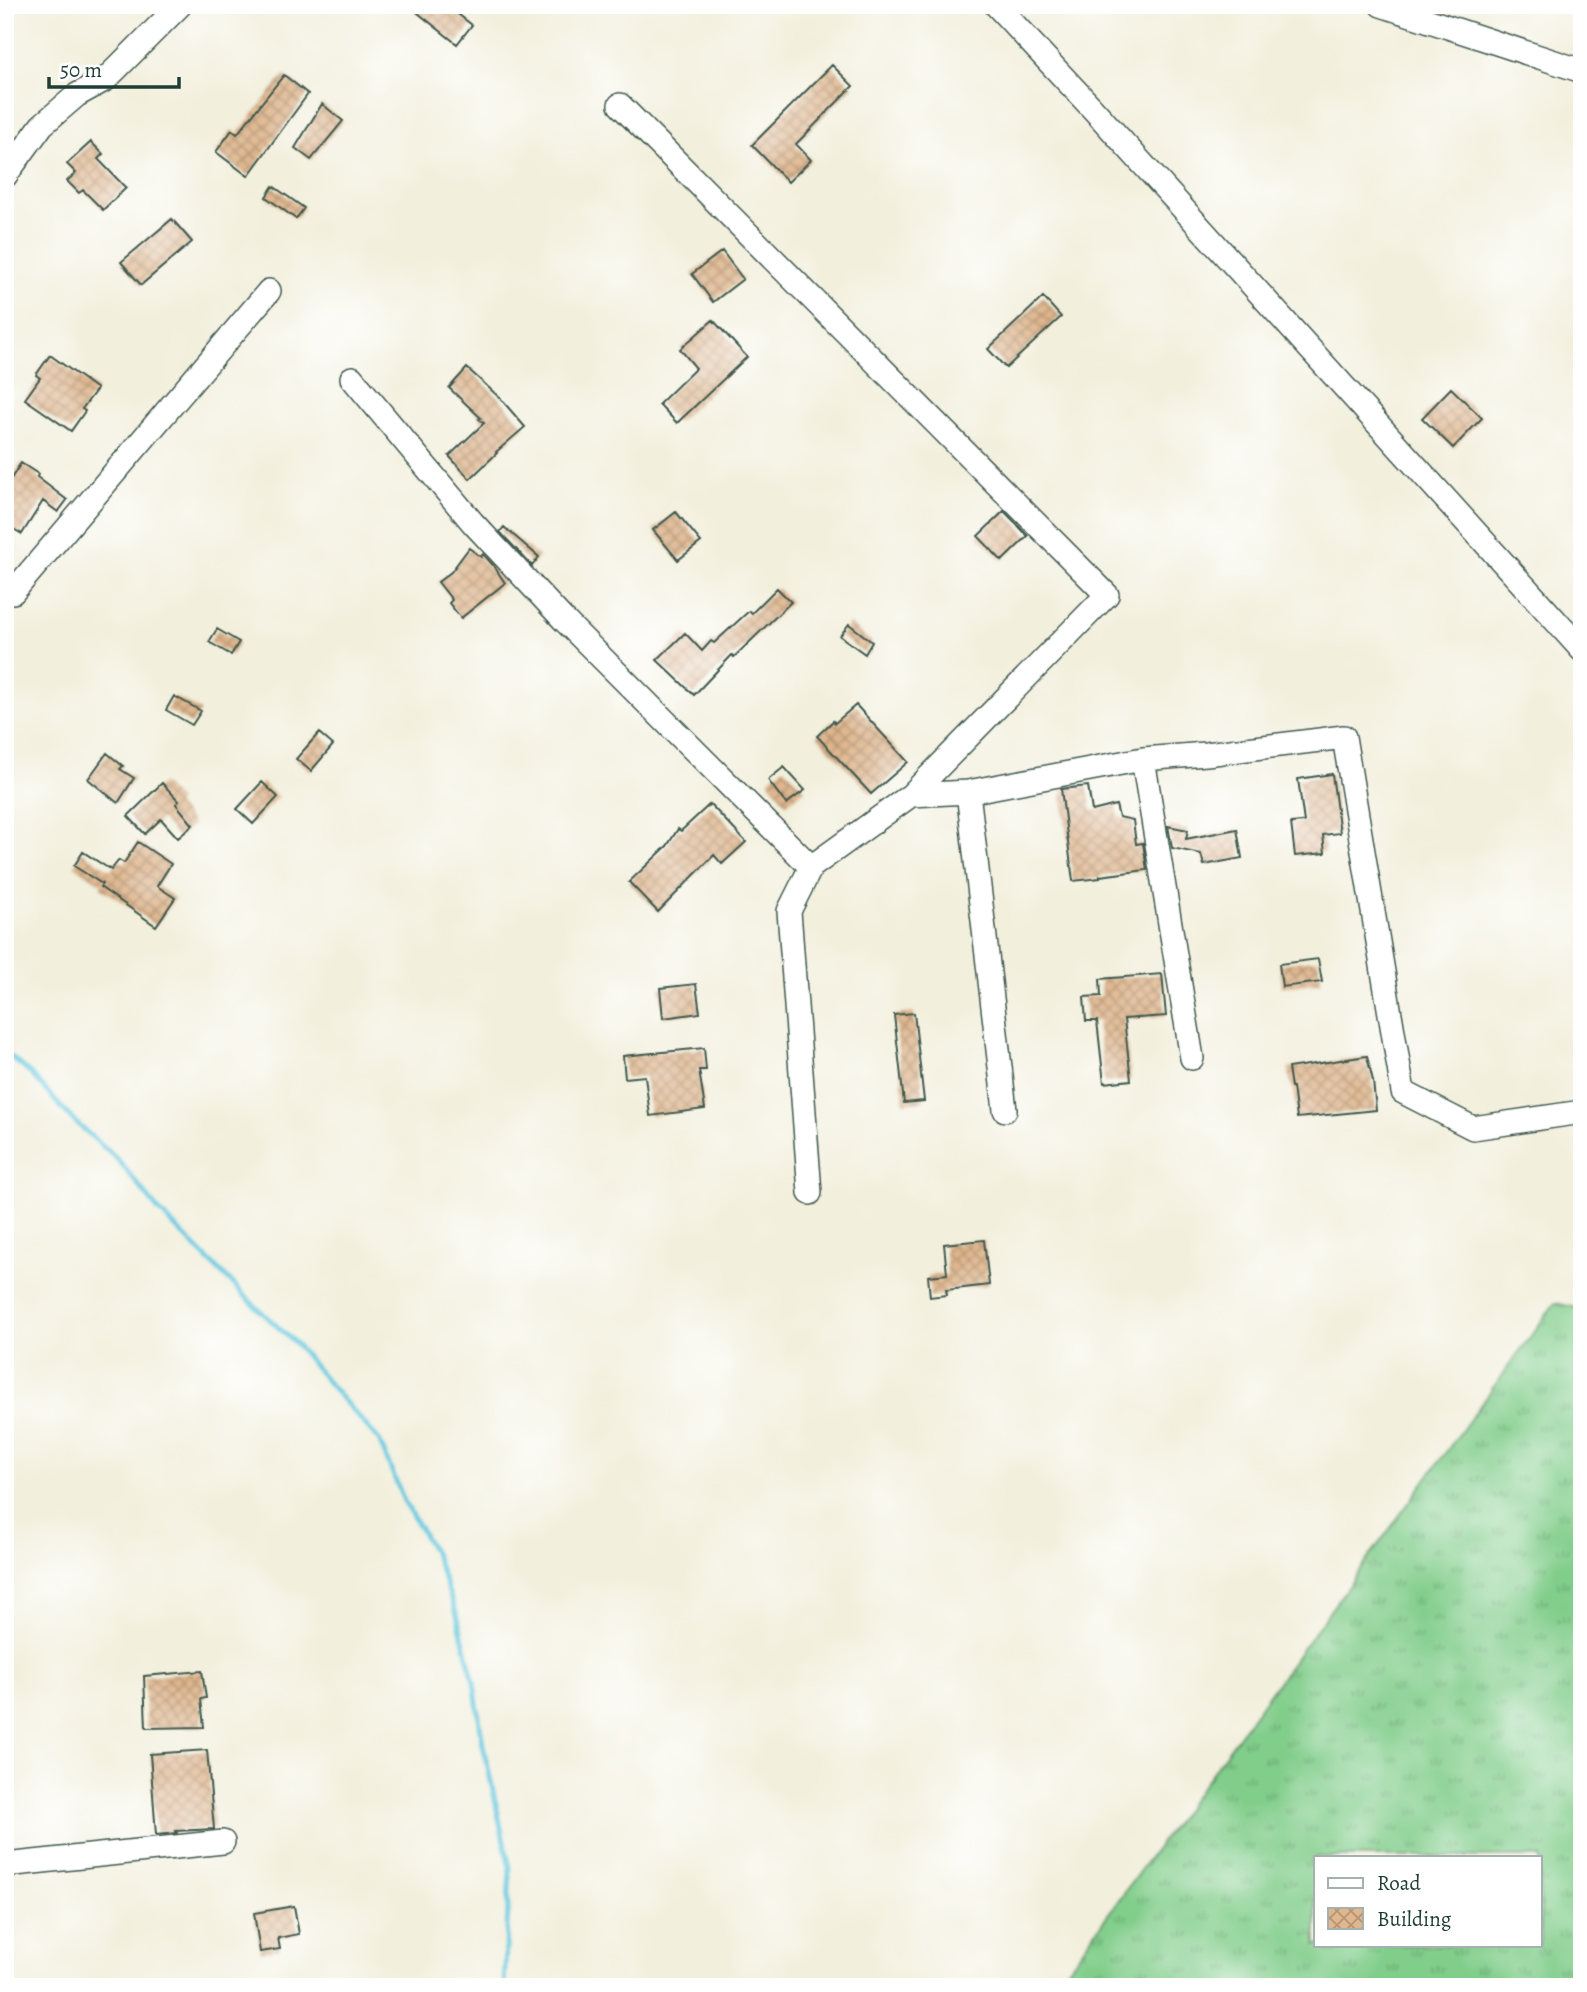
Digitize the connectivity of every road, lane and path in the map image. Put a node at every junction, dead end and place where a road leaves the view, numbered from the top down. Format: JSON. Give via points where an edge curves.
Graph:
{"nodes":[{"id":1,"x":180,"y":5,"type":"edge"},
{"id":2,"x":996,"y":5,"type":"edge"},
{"id":3,"x":1381,"y":5,"type":"edge"},
{"id":4,"x":1582,"y":71,"type":"edge"},
{"id":5,"x":620,"y":105,"type":"dead end"},
{"id":6,"x":5,"y":176,"type":"edge"},
{"id":7,"x":269,"y":291,"type":"dead end"},
{"id":8,"x":352,"y":378,"type":"dead end"},
{"id":9,"x":5,"y":587,"type":"edge"},
{"id":10,"x":1582,"y":650,"type":"edge"},
{"id":11,"x":1143,"y":759,"type":"junction"},
{"id":12,"x":968,"y":792,"type":"junction"},
{"id":13,"x":911,"y":796,"type":"junction"},
{"id":14,"x":811,"y":867,"type":"junction"},
{"id":15,"x":1192,"y":1058,"type":"dead end"},
{"id":16,"x":1005,"y":1110,"type":"dead end"},
{"id":17,"x":1582,"y":1112,"type":"edge"},
{"id":18,"x":810,"y":1193,"type":"dead end"},
{"id":19,"x":223,"y":1842,"type":"dead end"},
{"id":20,"x":5,"y":1865,"type":"edge"}],
"edges":[{"from":1,"to":6,"type":"street","via":[[106,79],[42,125]]},
{"from":2,"to":10,"type":"street"},
{"from":3,"to":4,"type":"street"},
{"from":5,"to":13,"type":"street","via":[[1107,594]]},
{"from":7,"to":9,"type":"street","via":[[13,592]]},
{"from":8,"to":14,"type":"street","via":[[473,523],[563,619]]},
{"from":11,"to":12,"type":"street"},
{"from":11,"to":15,"type":"street"},
{"from":11,"to":17,"type":"street","via":[[1344,737],[1403,1092],[1474,1128]]},
{"from":12,"to":13,"type":"street"},
{"from":12,"to":16,"type":"street"},
{"from":13,"to":14,"type":"street"},
{"from":14,"to":18,"type":"street","via":[[789,911]]},
{"from":19,"to":20,"type":"street"}]}
